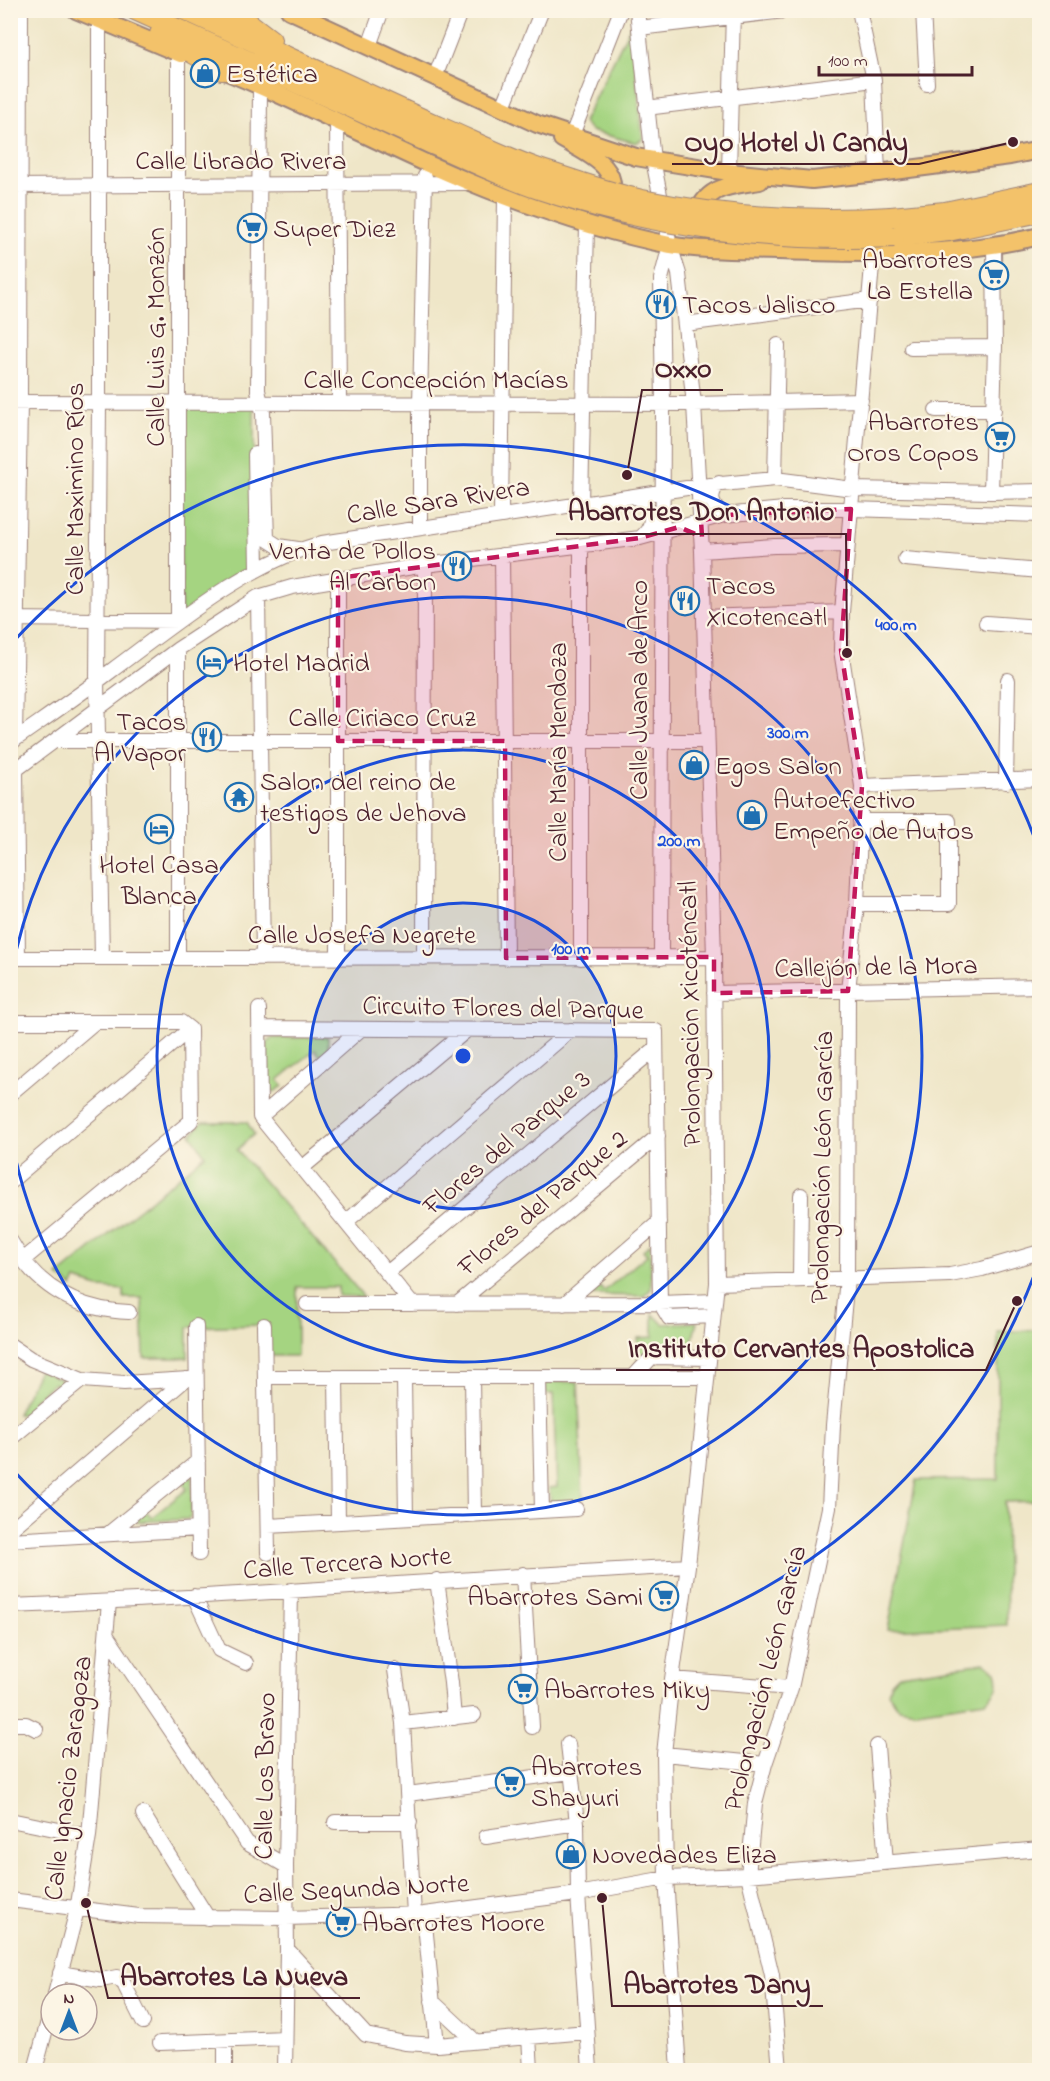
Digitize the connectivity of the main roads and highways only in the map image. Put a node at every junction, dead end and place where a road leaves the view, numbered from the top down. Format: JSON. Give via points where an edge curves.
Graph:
{"nodes":[{"id":1,"x":76,"y":10,"type":"edge"},
{"id":2,"x":125,"y":10,"type":"edge"},
{"id":3,"x":135,"y":10,"type":"edge"},
{"id":4,"x":185,"y":10,"type":"edge"},
{"id":5,"x":232,"y":10,"type":"edge"},
{"id":6,"x":289,"y":10,"type":"edge"},
{"id":7,"x":299,"y":62,"type":"junction"},
{"id":8,"x":222,"y":70,"type":"junction"},
{"id":9,"x":537,"y":124,"type":"junction"},
{"id":10,"x":432,"y":144,"type":"junction"},
{"id":11,"x":1040,"y":150,"type":"edge"},
{"id":12,"x":782,"y":177,"type":"junction"},
{"id":13,"x":1040,"y":185,"type":"edge"},
{"id":14,"x":1040,"y":192,"type":"edge"},
{"id":15,"x":998,"y":201,"type":"junction"},
{"id":16,"x":555,"y":214,"type":"junction"},
{"id":17,"x":1040,"y":214,"type":"edge"},
{"id":18,"x":893,"y":227,"type":"junction"},
{"id":19,"x":1040,"y":236,"type":"edge"},
{"id":20,"x":743,"y":250,"type":"junction"}],
"edges":[{"from":1,"to":8,"type":"main road"},
{"from":2,"to":8,"type":"highway"},
{"from":3,"to":10,"type":"highway"},
{"from":4,"to":7,"type":"highway"},
{"from":5,"to":7,"type":"highway"},
{"from":6,"to":9,"type":"main road"},
{"from":7,"to":10,"type":"highway"},
{"from":8,"to":10,"type":"main road","via":[[338,122]]},
{"from":9,"to":12,"type":"main road","via":[[636,157]]},
{"from":9,"to":16,"type":"main road","via":[[602,163],[610,174],[613,193],[605,209],[595,216]]},
{"from":10,"to":16,"type":"main road","via":[[471,183]]},
{"from":10,"to":18,"type":"highway","bridge":true,"via":[[543,170],[640,199],[717,212]]},
{"from":11,"to":12,"type":"main road","via":[[812,180]]},
{"from":12,"to":20,"type":"main road","via":[[730,186],[713,192],[702,203],[695,219],[698,237]]},
{"from":13,"to":15,"type":"highway"},
{"from":14,"to":15,"type":"highway"},
{"from":15,"to":18,"type":"highway"},
{"from":16,"to":20,"type":"main road","via":[[670,245]]},
{"from":17,"to":18,"type":"highway","via":[[948,231]]},
{"from":19,"to":20,"type":"main road","via":[[942,252]]}]}
